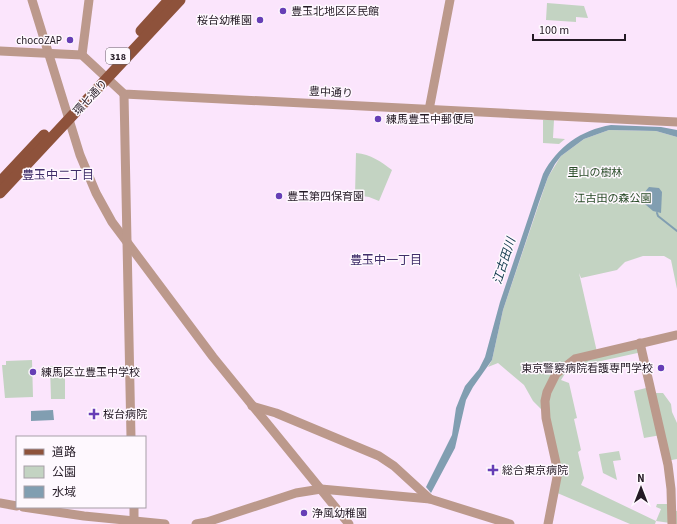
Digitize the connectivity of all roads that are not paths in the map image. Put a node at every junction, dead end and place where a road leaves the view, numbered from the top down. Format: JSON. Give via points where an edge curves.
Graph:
{"nodes":[{"id":1,"x":32,"y":0,"type":"edge"},
{"id":2,"x":89,"y":0,"type":"edge"},
{"id":3,"x":169,"y":0,"type":"edge"},
{"id":4,"x":180,"y":0,"type":"edge"},
{"id":5,"x":450,"y":0,"type":"edge"},
{"id":6,"x":0,"y":51,"type":"edge"},
{"id":7,"x":49,"y":53,"type":"junction"},
{"id":8,"x":82,"y":55,"type":"junction"},
{"id":9,"x":105,"y":76,"type":"junction"},
{"id":10,"x":124,"y":94,"type":"junction"},
{"id":11,"x":429,"y":110,"type":"junction"},
{"id":12,"x":68,"y":115,"type":"junction"},
{"id":13,"x":677,"y":122,"type":"edge"},
{"id":14,"x":0,"y":182,"type":"edge"},
{"id":15,"x":0,"y":193,"type":"edge"},
{"id":16,"x":127,"y":243,"type":"junction"},
{"id":17,"x":677,"y":335,"type":"edge"},
{"id":18,"x":640,"y":343,"type":"junction"},
{"id":19,"x":252,"y":406,"type":"junction"},
{"id":20,"x":132,"y":436,"type":"edge"},
{"id":21,"x":322,"y":489,"type":"junction"},
{"id":22,"x":427,"y":496,"type":"junction"},
{"id":23,"x":0,"y":503,"type":"edge"},
{"id":24,"x":16,"y":506,"type":"edge"},
{"id":25,"x":31,"y":508,"type":"edge"},
{"id":26,"x":134,"y":508,"type":"edge"},
{"id":27,"x":134,"y":523,"type":"edge"},
{"id":28,"x":165,"y":524,"type":"edge"},
{"id":29,"x":196,"y":524,"type":"edge"},
{"id":30,"x":349,"y":524,"type":"edge"},
{"id":31,"x":510,"y":524,"type":"edge"},
{"id":32,"x":548,"y":524,"type":"edge"},
{"id":33,"x":672,"y":524,"type":"edge"}],
"edges":[{"from":1,"to":7,"type":"street"},
{"from":2,"to":8,"type":"street"},
{"from":3,"to":9,"type":"main road","name":"環七通り","number":"318"},
{"from":4,"to":9,"type":"main road","name":"環七通り","number":"318"},
{"from":5,"to":11,"type":"street"},
{"from":6,"to":7,"type":"street"},
{"from":7,"to":8,"type":"street"},
{"from":7,"to":12,"type":"street"},
{"from":8,"to":9,"type":"street"},
{"from":9,"to":10,"type":"street"},
{"from":9,"to":12,"type":"main road","name":"環七通り","number":"318"},
{"from":10,"to":11,"type":"street","name":"豊中通り"},
{"from":10,"to":16,"type":"street"},
{"from":11,"to":13,"type":"street","name":"豊中通り"},
{"from":12,"to":14,"type":"main road","name":"環七通り","number":"318"},
{"from":12,"to":15,"type":"main road","name":"環七通り","number":"318"},
{"from":12,"to":16,"type":"street","via":[[96,193]]},
{"from":16,"to":19,"type":"street"},
{"from":16,"to":20,"type":"street"},
{"from":17,"to":18,"type":"street"},
{"from":18,"to":32,"type":"street","via":[[575,359],[562,368],[551,384],[546,397],[545,413],[558,472]]},
{"from":18,"to":33,"type":"street","via":[[668,465]]},
{"from":19,"to":21,"type":"street"},
{"from":19,"to":22,"type":"street","via":[[276,413],[379,456]]},
{"from":21,"to":22,"type":"street"},
{"from":21,"to":29,"type":"street","via":[[296,493]]},
{"from":21,"to":30,"type":"street"},
{"from":22,"to":31,"type":"street"},
{"from":23,"to":24,"type":"street"},
{"from":25,"to":27,"type":"street"},
{"from":26,"to":27,"type":"street"},
{"from":27,"to":28,"type":"street"}]}
